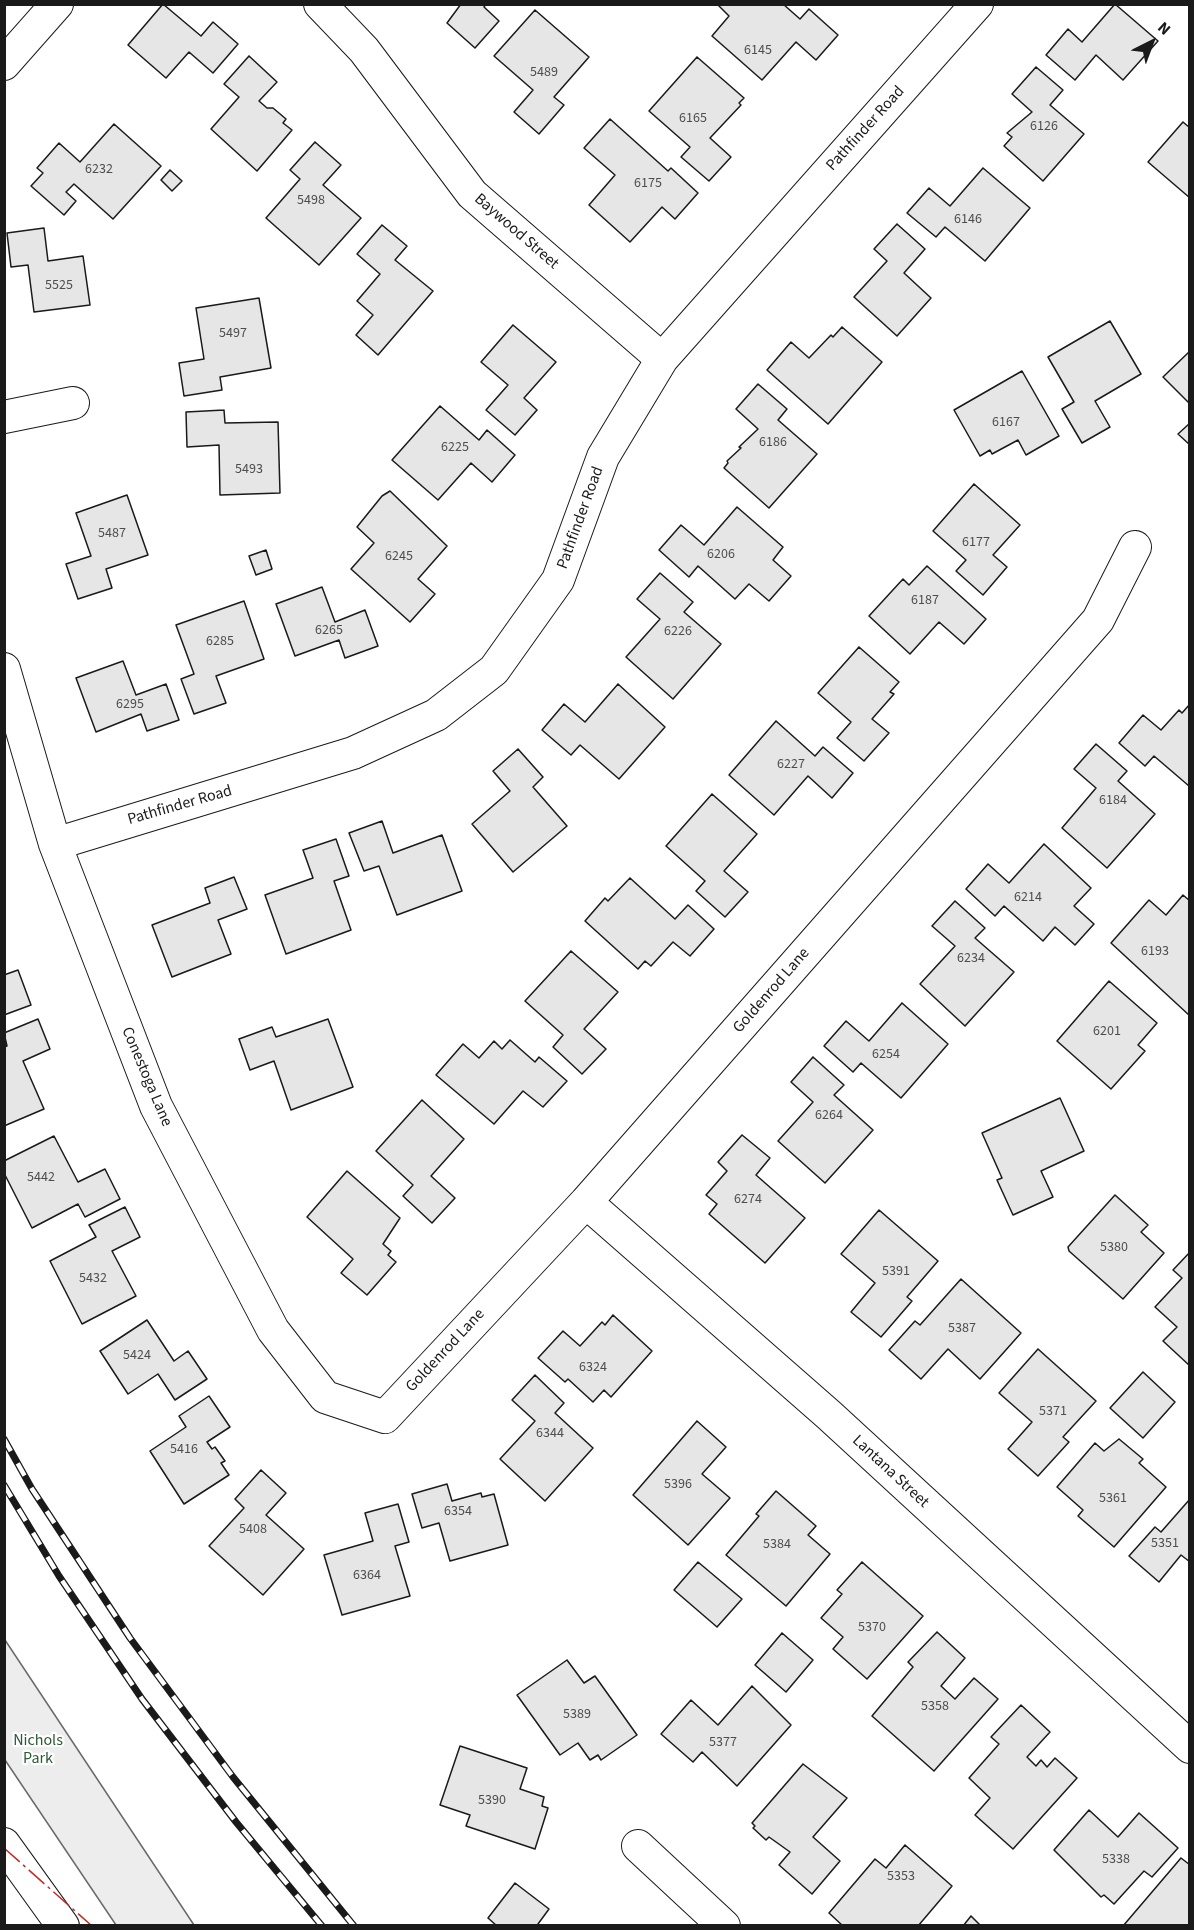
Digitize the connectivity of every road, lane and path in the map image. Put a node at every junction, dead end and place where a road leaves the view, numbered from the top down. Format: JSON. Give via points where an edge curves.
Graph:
{"nodes":[{"id":1,"x":57,"y":4,"type":"edge"},
{"id":2,"x":320,"y":4,"type":"edge"},
{"id":3,"x":977,"y":4,"type":"edge"},
{"id":4,"x":4,"y":64,"type":"edge"},
{"id":5,"x":663,"y":359,"type":"junction"},
{"id":6,"x":73,"y":403,"type":"dead end"},
{"id":7,"x":4,"y":417,"type":"edge"},
{"id":8,"x":1135,"y":547,"type":"dead end"},
{"id":9,"x":4,"y":669,"type":"edge"},
{"id":10,"x":55,"y":844,"type":"junction"},
{"id":11,"x":586,"y":1202,"type":"junction"},
{"id":12,"x":385,"y":1417,"type":"joint"},
{"id":13,"x":1190,"y":1747,"type":"edge"},
{"id":14,"x":4,"y":1844,"type":"edge"},
{"id":15,"x":638,"y":1846,"type":"dead end"},
{"id":16,"x":63,"y":1926,"type":"edge"},
{"id":17,"x":724,"y":1926,"type":"edge"}],
"edges":[{"from":1,"to":4,"type":"street"},
{"from":2,"to":5,"type":"street","name":"Baywood Street","via":[[364,50],[472,194]]},
{"from":3,"to":5,"type":"street","name":"Pathfinder Road"},
{"from":5,"to":10,"type":"street","name":"Pathfinder Road","via":[[603,457],[558,580],[494,670],[436,715],[353,753]]},
{"from":6,"to":7,"type":"street"},
{"from":8,"to":11,"type":"street","name":"Goldenrod Lane","via":[[1098,621]]},
{"from":9,"to":10,"type":"street","name":"Conestoga Lane"},
{"from":10,"to":12,"type":"street","name":"Conestoga Lane","via":[[156,1106],[273,1330],[325,1397]]},
{"from":11,"to":12,"type":"street","name":"Goldenrod Lane"},
{"from":11,"to":13,"type":"street","name":"Lantana Street","via":[[828,1415]]},
{"from":14,"to":16,"type":"street"},
{"from":15,"to":17,"type":"street"}]}
